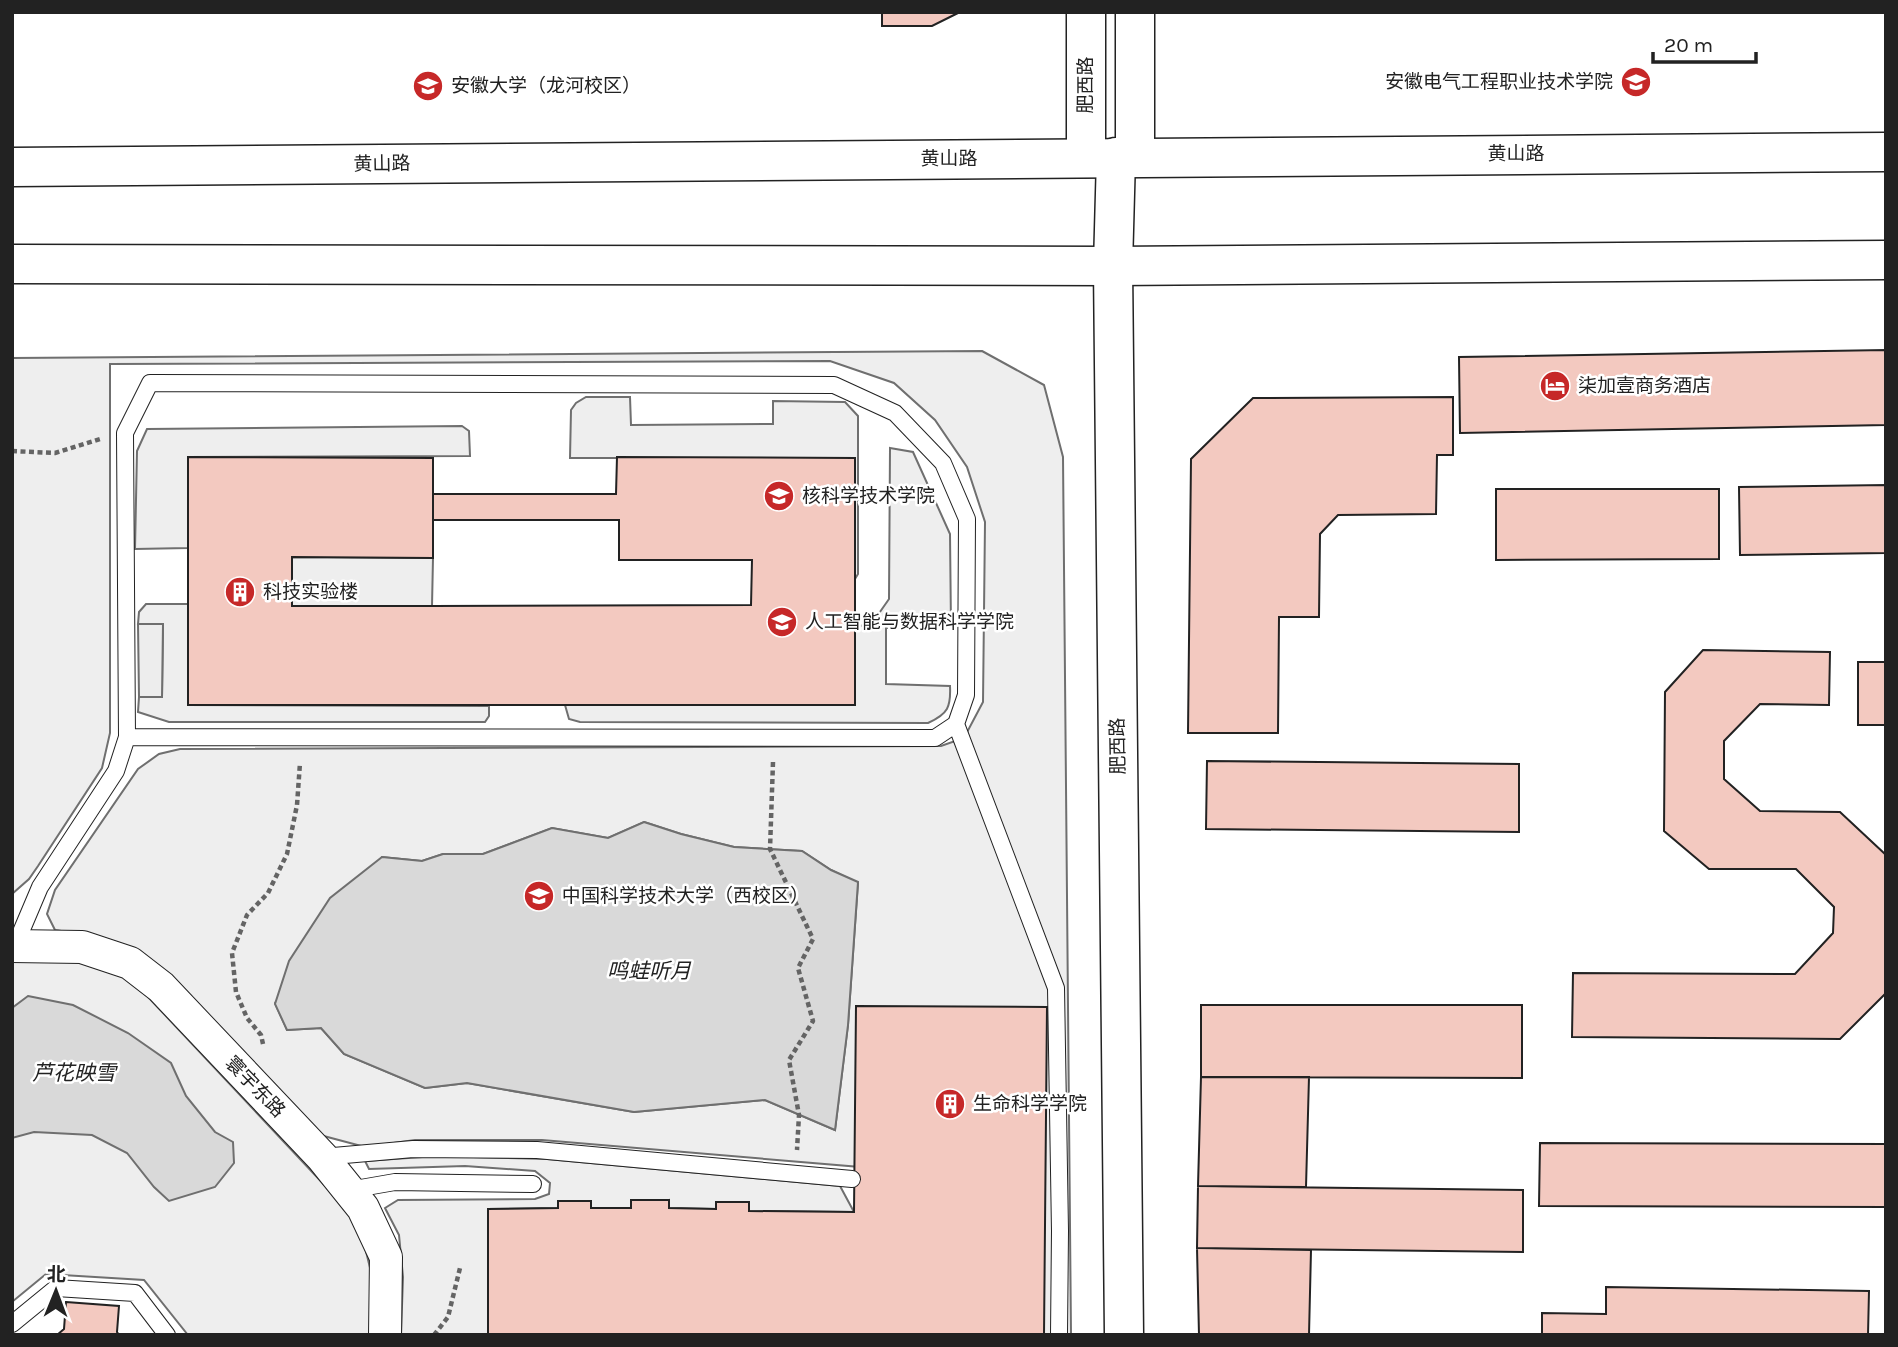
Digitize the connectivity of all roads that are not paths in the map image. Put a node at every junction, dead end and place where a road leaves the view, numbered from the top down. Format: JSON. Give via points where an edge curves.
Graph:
{"nodes":[{"id":1,"x":1086,"y":12,"type":"edge"},
{"id":2,"x":1135,"y":12,"type":"edge"},
{"id":3,"x":1886,"y":152,"type":"edge"},
{"id":4,"x":1112,"y":157,"type":"junction"},
{"id":5,"x":12,"y":167,"type":"edge"},
{"id":6,"x":1886,"y":260,"type":"edge"},
{"id":7,"x":12,"y":264,"type":"edge"},
{"id":8,"x":1113,"y":266,"type":"junction"},
{"id":9,"x":956,"y":724,"type":"junction"},
{"id":10,"x":127,"y":737,"type":"junction"},
{"id":11,"x":14,"y":946,"type":"edge"},
{"id":12,"x":322,"y":1157,"type":"junction"},
{"id":13,"x":852,"y":1179,"type":"dead end"},
{"id":14,"x":533,"y":1184,"type":"dead end"},
{"id":15,"x":349,"y":1190,"type":"junction"},
{"id":16,"x":12,"y":1324,"type":"edge"},
{"id":17,"x":167,"y":1335,"type":"edge"},
{"id":18,"x":385,"y":1335,"type":"edge"},
{"id":19,"x":1059,"y":1335,"type":"edge"},
{"id":20,"x":1124,"y":1335,"type":"edge"}],
"edges":[{"from":1,"to":4,"type":"main road","name":"肥西路"},
{"from":2,"to":4,"type":"main road","name":"肥西路"},
{"from":3,"to":4,"type":"main road","name":"黄山路"},
{"from":4,"to":5,"type":"main road","name":"黄山路"},
{"from":4,"to":8,"type":"main road","name":"肥西路"},
{"from":6,"to":8,"type":"main road"},
{"from":7,"to":8,"type":"main road"},
{"from":8,"to":20,"type":"main road","name":"肥西路"},
{"from":9,"to":10,"type":"lane","via":[[934,738]]},
{"from":9,"to":10,"type":"lane","via":[[966,695],[967,519],[943,463],[895,413],[834,386],[150,383],[125,433]]},
{"from":9,"to":19,"type":"lane","via":[[1056,988]]},
{"from":10,"to":11,"type":"lane","via":[[116,771],[40,887]]},
{"from":11,"to":12,"type":"street","name":"寰宇东路","via":[[82,947],[130,964],[161,987]]},
{"from":12,"to":13,"type":"lane","via":[[413,1149],[537,1150]]},
{"from":12,"to":15,"type":"street","name":"寰宇东路"},
{"from":14,"to":15,"type":"lane","via":[[395,1182]]},
{"from":15,"to":18,"type":"street","name":"寰宇东路","via":[[363,1208],[386,1257]]},
{"from":16,"to":17,"type":"lane","via":[[56,1288],[135,1293]]}]}
